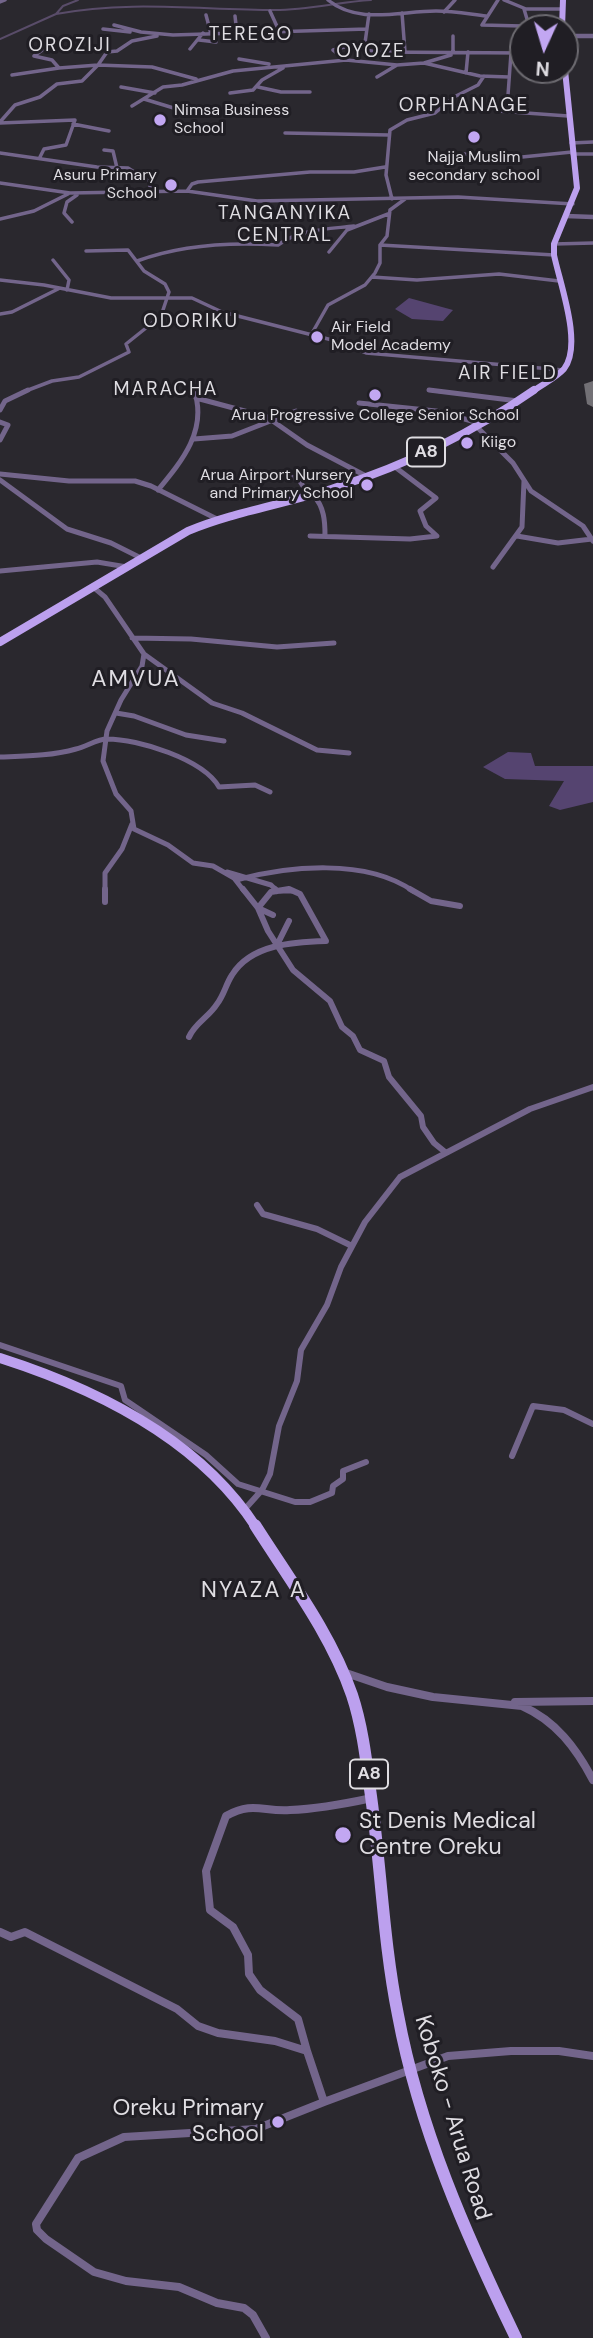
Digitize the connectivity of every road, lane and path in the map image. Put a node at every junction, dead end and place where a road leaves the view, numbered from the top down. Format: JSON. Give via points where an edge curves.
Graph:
{"nodes":[{"id":1,"x":5,"y":0,"type":"edge"},
{"id":2,"x":328,"y":0,"type":"edge"},
{"id":3,"x":455,"y":0,"type":"edge"},
{"id":4,"x":501,"y":0,"type":"edge"},
{"id":5,"x":563,"y":0,"type":"edge"},
{"id":6,"x":0,"y":2,"type":"edge"},
{"id":7,"x":524,"y":9,"type":"junction"},
{"id":8,"x":563,"y":9,"type":"junction"},
{"id":9,"x":270,"y":11,"type":"dead end"},
{"id":10,"x":443,"y":12,"type":"junction"},
{"id":11,"x":402,"y":13,"type":"junction"},
{"id":12,"x":369,"y":14,"type":"junction"},
{"id":13,"x":526,"y":14,"type":"edge"},
{"id":14,"x":563,"y":14,"type":"edge"},
{"id":15,"x":206,"y":15,"type":"dead end"},
{"id":16,"x":235,"y":16,"type":"dead end"},
{"id":17,"x":486,"y":16,"type":"junction"},
{"id":18,"x":114,"y":25,"type":"dead end"},
{"id":19,"x":509,"y":25,"type":"edge"},
{"id":20,"x":103,"y":29,"type":"dead end"},
{"id":21,"x":367,"y":29,"type":"junction"},
{"id":22,"x":143,"y":33,"type":"junction"},
{"id":23,"x":203,"y":33,"type":"junction"},
{"id":24,"x":280,"y":33,"type":"junction"},
{"id":25,"x":162,"y":34,"type":"junction"},
{"id":26,"x":211,"y":34,"type":"junction"},
{"id":27,"x":237,"y":34,"type":"junction"},
{"id":28,"x":453,"y":36,"type":"dead end"},
{"id":29,"x":56,"y":40,"type":"dead end"},
{"id":30,"x":199,"y":40,"type":"junction"},
{"id":31,"x":216,"y":43,"type":"dead end"},
{"id":32,"x":190,"y":49,"type":"dead end"},
{"id":33,"x":365,"y":50,"type":"junction"},
{"id":34,"x":405,"y":52,"type":"junction"},
{"id":35,"x":453,"y":52,"type":"junction"},
{"id":36,"x":468,"y":52,"type":"junction"},
{"id":37,"x":509,"y":53,"type":"edge"},
{"id":38,"x":239,"y":59,"type":"dead end"},
{"id":39,"x":346,"y":60,"type":"junction"},
{"id":40,"x":424,"y":63,"type":"junction"},
{"id":41,"x":98,"y":65,"type":"junction"},
{"id":42,"x":289,"y":65,"type":"junction"},
{"id":43,"x":397,"y":65,"type":"junction"},
{"id":44,"x":278,"y":66,"type":"junction"},
{"id":45,"x":59,"y":68,"type":"junction"},
{"id":46,"x":466,"y":73,"type":"junction"},
{"id":47,"x":12,"y":75,"type":"dead end"},
{"id":48,"x":484,"y":76,"type":"junction"},
{"id":49,"x":377,"y":77,"type":"dead end"},
{"id":50,"x":509,"y":77,"type":"joint"},
{"id":51,"x":195,"y":79,"type":"junction"},
{"id":52,"x":566,"y":84,"type":"edge"},
{"id":53,"x":121,"y":87,"type":"dead end"},
{"id":54,"x":258,"y":87,"type":"junction"},
{"id":55,"x":310,"y":92,"type":"dead end"},
{"id":56,"x":155,"y":93,"type":"junction"},
{"id":57,"x":230,"y":93,"type":"dead end"},
{"id":58,"x":144,"y":99,"type":"junction"},
{"id":59,"x":156,"y":103,"type":"junction"},
{"id":60,"x":190,"y":113,"type":"dead end"},
{"id":61,"x":568,"y":116,"type":"junction"},
{"id":62,"x":0,"y":122,"type":"edge"},
{"id":63,"x":73,"y":124,"type":"junction"},
{"id":64,"x":109,"y":131,"type":"dead end"},
{"id":65,"x":285,"y":133,"type":"dead end"},
{"id":66,"x":389,"y":135,"type":"junction"},
{"id":67,"x":593,"y":142,"type":"edge"},
{"id":68,"x":571,"y":143,"type":"junction"},
{"id":69,"x":104,"y":150,"type":"dead end"},
{"id":70,"x":0,"y":153,"type":"edge"},
{"id":71,"x":572,"y":153,"type":"junction"},
{"id":72,"x":464,"y":154,"type":"dead end"},
{"id":73,"x":593,"y":154,"type":"edge"},
{"id":74,"x":40,"y":158,"type":"junction"},
{"id":75,"x":117,"y":167,"type":"junction"},
{"id":76,"x":385,"y":167,"type":"junction"},
{"id":77,"x":1,"y":180,"type":"edge"},
{"id":78,"x":187,"y":191,"type":"junction"},
{"id":79,"x":150,"y":192,"type":"junction"},
{"id":80,"x":70,"y":193,"type":"junction"},
{"id":81,"x":79,"y":194,"type":"junction"},
{"id":82,"x":407,"y":198,"type":"junction"},
{"id":83,"x":393,"y":199,"type":"junction"},
{"id":84,"x":573,"y":204,"type":"junction"},
{"id":85,"x":388,"y":214,"type":"junction"},
{"id":86,"x":566,"y":216,"type":"junction"},
{"id":87,"x":593,"y":217,"type":"edge"},
{"id":88,"x":0,"y":219,"type":"edge"},
{"id":89,"x":72,"y":222,"type":"dead end"},
{"id":90,"x":354,"y":226,"type":"junction"},
{"id":91,"x":593,"y":243,"type":"edge"},
{"id":92,"x":554,"y":244,"type":"junction"},
{"id":93,"x":380,"y":245,"type":"junction"},
{"id":94,"x":86,"y":251,"type":"dead end"},
{"id":95,"x":328,"y":252,"type":"dead end"},
{"id":96,"x":554,"y":255,"type":"junction"},
{"id":97,"x":53,"y":260,"type":"dead end"},
{"id":98,"x":137,"y":261,"type":"junction"},
{"id":99,"x":372,"y":277,"type":"junction"},
{"id":100,"x":0,"y":280,"type":"edge"},
{"id":101,"x":559,"y":281,"type":"junction"},
{"id":102,"x":60,"y":289,"type":"junction"},
{"id":103,"x":67,"y":290,"type":"junction"},
{"id":104,"x":167,"y":298,"type":"junction"},
{"id":105,"x":0,"y":314,"type":"edge"},
{"id":106,"x":311,"y":335,"type":"junction"},
{"id":107,"x":563,"y":370,"type":"junction"},
{"id":108,"x":190,"y":382,"type":"dead end"},
{"id":109,"x":429,"y":390,"type":"dead end"},
{"id":110,"x":196,"y":398,"type":"junction"},
{"id":111,"x":518,"y":401,"type":"junction"},
{"id":112,"x":359,"y":403,"type":"dead end"},
{"id":113,"x":2,"y":405,"type":"edge"},
{"id":114,"x":0,"y":410,"type":"edge"},
{"id":115,"x":296,"y":411,"type":"dead end"},
{"id":116,"x":273,"y":421,"type":"junction"},
{"id":117,"x":0,"y":422,"type":"edge"},
{"id":118,"x":477,"y":424,"type":"junction"},
{"id":119,"x":194,"y":439,"type":"junction"},
{"id":120,"x":0,"y":440,"type":"edge"},
{"id":121,"x":395,"y":467,"type":"junction"},
{"id":122,"x":276,"y":473,"type":"dead end"},
{"id":123,"x":0,"y":474,"type":"edge"},
{"id":124,"x":368,"y":477,"type":"junction"},
{"id":125,"x":0,"y":480,"type":"edge"},
{"id":126,"x":524,"y":481,"type":"junction"},
{"id":127,"x":159,"y":490,"type":"junction"},
{"id":128,"x":313,"y":495,"type":"junction"},
{"id":129,"x":217,"y":519,"type":"junction"},
{"id":130,"x":310,"y":536,"type":"dead end"},
{"id":131,"x":325,"y":536,"type":"junction"},
{"id":132,"x":517,"y":536,"type":"junction"},
{"id":133,"x":593,"y":540,"type":"edge"},
{"id":134,"x":141,"y":558,"type":"junction"},
{"id":135,"x":127,"y":567,"type":"junction"},
{"id":136,"x":493,"y":567,"type":"dead end"},
{"id":137,"x":0,"y":571,"type":"edge"},
{"id":138,"x":93,"y":587,"type":"junction"},
{"id":139,"x":132,"y":638,"type":"junction"},
{"id":140,"x":0,"y":642,"type":"edge"},
{"id":141,"x":334,"y":643,"type":"dead end"},
{"id":142,"x":144,"y":654,"type":"junction"},
{"id":143,"x":117,"y":713,"type":"junction"},
{"id":144,"x":105,"y":739,"type":"junction"},
{"id":145,"x":224,"y":741,"type":"dead end"},
{"id":146,"x":349,"y":753,"type":"dead end"},
{"id":147,"x":0,"y":757,"type":"edge"},
{"id":148,"x":270,"y":792,"type":"dead end"},
{"id":149,"x":132,"y":824,"type":"junction"},
{"id":150,"x":227,"y":872,"type":"junction"},
{"id":151,"x":246,"y":877,"type":"junction"},
{"id":152,"x":236,"y":880,"type":"junction"},
{"id":153,"x":277,"y":891,"type":"junction"},
{"id":154,"x":105,"y":902,"type":"dead end"},
{"id":155,"x":460,"y":906,"type":"dead end"},
{"id":156,"x":258,"y":908,"type":"junction"},
{"id":157,"x":273,"y":915,"type":"dead end"},
{"id":158,"x":289,"y":920,"type":"dead end"},
{"id":159,"x":278,"y":947,"type":"junction"},
{"id":160,"x":189,"y":1037,"type":"dead end"},
{"id":161,"x":593,"y":1087,"type":"edge"},
{"id":162,"x":445,"y":1152,"type":"junction"},
{"id":163,"x":257,"y":1205,"type":"dead end"},
{"id":164,"x":352,"y":1246,"type":"junction"},
{"id":165,"x":0,"y":1345,"type":"edge"},
{"id":166,"x":0,"y":1358,"type":"edge"},
{"id":167,"x":593,"y":1424,"type":"edge"},
{"id":168,"x":512,"y":1456,"type":"dead end"},
{"id":169,"x":366,"y":1462,"type":"dead end"},
{"id":170,"x":262,"y":1490,"type":"junction"},
{"id":171,"x":244,"y":1510,"type":"junction"},
{"id":172,"x":340,"y":1671,"type":"junction"},
{"id":173,"x":593,"y":1701,"type":"edge"},
{"id":174,"x":507,"y":1703,"type":"junction"},
{"id":175,"x":593,"y":1780,"type":"edge"},
{"id":176,"x":373,"y":1797,"type":"junction"},
{"id":177,"x":0,"y":1932,"type":"edge"},
{"id":178,"x":307,"y":2051,"type":"junction"},
{"id":179,"x":593,"y":2056,"type":"edge"},
{"id":180,"x":411,"y":2071,"type":"junction"},
{"id":181,"x":324,"y":2102,"type":"junction"},
{"id":182,"x":266,"y":2338,"type":"edge"},
{"id":183,"x":516,"y":2338,"type":"edge"}],
"edges":[{"from":1,"to":6,"type":"street"},
{"from":2,"to":12,"type":"street","via":[[347,11]]},
{"from":3,"to":10,"type":"street"},
{"from":4,"to":7,"type":"street"},
{"from":4,"to":17,"type":"street"},
{"from":5,"to":8,"type":"main road"},
{"from":7,"to":8,"type":"street"},
{"from":7,"to":13,"type":"street"},
{"from":8,"to":14,"type":"main road"},
{"from":9,"to":24,"type":"street"},
{"from":10,"to":11,"type":"street"},
{"from":10,"to":17,"type":"street"},
{"from":11,"to":12,"type":"street"},
{"from":11,"to":34,"type":"street"},
{"from":12,"to":21,"type":"street"},
{"from":15,"to":26,"type":"street"},
{"from":16,"to":27,"type":"street"},
{"from":17,"to":19,"type":"street","via":[[482,24]]},
{"from":18,"to":22,"type":"street"},
{"from":20,"to":22,"type":"street"},
{"from":21,"to":24,"type":"street"},
{"from":21,"to":33,"type":"street"},
{"from":22,"to":25,"type":"street"},
{"from":23,"to":25,"type":"street"},
{"from":23,"to":26,"type":"street"},
{"from":23,"to":30,"type":"street"},
{"from":24,"to":27,"type":"street"},
{"from":25,"to":41,"type":"street","via":[[107,52]]},
{"from":26,"to":27,"type":"street"},
{"from":28,"to":35,"type":"street"},
{"from":29,"to":45,"type":"street","via":[[34,56],[52,60]]},
{"from":30,"to":31,"type":"street"},
{"from":30,"to":32,"type":"street"},
{"from":33,"to":34,"type":"street"},
{"from":33,"to":39,"type":"street","via":[[348,46],[333,50]]},
{"from":34,"to":35,"type":"street"},
{"from":35,"to":36,"type":"street"},
{"from":35,"to":40,"type":"street"},
{"from":36,"to":37,"type":"street"},
{"from":36,"to":46,"type":"street"},
{"from":38,"to":44,"type":"street"},
{"from":39,"to":42,"type":"street"},
{"from":39,"to":43,"type":"street"},
{"from":40,"to":43,"type":"street"},
{"from":40,"to":46,"type":"street"},
{"from":41,"to":45,"type":"street"},
{"from":41,"to":51,"type":"street","via":[[152,67]]},
{"from":41,"to":62,"type":"street","via":[[82,81],[57,84],[40,97],[15,106]]},
{"from":42,"to":44,"type":"street"},
{"from":42,"to":54,"type":"street"},
{"from":43,"to":49,"type":"street"},
{"from":44,"to":51,"type":"street"},
{"from":45,"to":47,"type":"street"},
{"from":46,"to":48,"type":"street"},
{"from":48,"to":50,"type":"street"},
{"from":48,"to":66,"type":"street","via":[[478,85],[435,113],[402,123]]},
{"from":50,"to":61,"type":"street","via":[[508,95],[498,111]]},
{"from":51,"to":56,"type":"street"},
{"from":52,"to":61,"type":"main road"},
{"from":53,"to":56,"type":"street"},
{"from":54,"to":55,"type":"street"},
{"from":54,"to":57,"type":"street"},
{"from":56,"to":58,"type":"street"},
{"from":58,"to":59,"type":"street"},
{"from":58,"to":59,"type":"street","via":[[132,106]]},
{"from":59,"to":60,"type":"street"},
{"from":61,"to":68,"type":"main road"},
{"from":62,"to":63,"type":"street","via":[[60,118],[75,120]]},
{"from":63,"to":64,"type":"street"},
{"from":63,"to":74,"type":"street","via":[[66,145],[44,149]]},
{"from":65,"to":66,"type":"street"},
{"from":66,"to":76,"type":"street"},
{"from":67,"to":68,"type":"street"},
{"from":68,"to":71,"type":"main road"},
{"from":69,"to":75,"type":"street","via":[[113,151]]},
{"from":70,"to":74,"type":"street"},
{"from":71,"to":72,"type":"street","via":[[502,159]]},
{"from":71,"to":73,"type":"street"},
{"from":71,"to":84,"type":"main road","via":[[577,188]]},
{"from":74,"to":75,"type":"street"},
{"from":75,"to":79,"type":"street","via":[[149,181]]},
{"from":76,"to":78,"type":"street","via":[[198,182]]},
{"from":76,"to":83,"type":"street"},
{"from":77,"to":80,"type":"street"},
{"from":78,"to":79,"type":"street"},
{"from":78,"to":83,"type":"street","via":[[257,201]]},
{"from":79,"to":81,"type":"street"},
{"from":80,"to":81,"type":"street"},
{"from":80,"to":88,"type":"street","via":[[34,211]]},
{"from":81,"to":89,"type":"street","via":[[68,201],[64,213]]},
{"from":82,"to":83,"type":"street"},
{"from":82,"to":84,"type":"street"},
{"from":82,"to":85,"type":"street"},
{"from":84,"to":86,"type":"main road"},
{"from":85,"to":90,"type":"street"},
{"from":85,"to":93,"type":"street","via":[[387,236]]},
{"from":86,"to":87,"type":"street"},
{"from":86,"to":92,"type":"main road"},
{"from":90,"to":95,"type":"street","via":[[340,235]]},
{"from":90,"to":98,"type":"street","via":[[319,229],[278,245],[247,243],[159,253]]},
{"from":91,"to":92,"type":"street"},
{"from":92,"to":96,"type":"main road"},
{"from":93,"to":96,"type":"street"},
{"from":93,"to":99,"type":"street","via":[[380,264]]},
{"from":94,"to":98,"type":"street","via":[[127,250]]},
{"from":96,"to":101,"type":"main road"},
{"from":97,"to":103,"type":"street","via":[[69,280]]},
{"from":98,"to":104,"type":"street","via":[[147,274],[166,285]]},
{"from":99,"to":101,"type":"street","via":[[417,280],[499,274]]},
{"from":99,"to":106,"type":"street","via":[[355,292],[328,305]]},
{"from":100,"to":102,"type":"street"},
{"from":101,"to":107,"type":"main road","via":[[572,345]]},
{"from":102,"to":103,"type":"street"},
{"from":102,"to":105,"type":"street"},
{"from":103,"to":104,"type":"street","via":[[111,298]]},
{"from":104,"to":106,"type":"street","via":[[192,298],[222,312]]},
{"from":104,"to":113,"type":"street","via":[[161,316],[125,345],[128,353],[75,378],[15,395]]},
{"from":106,"to":107,"type":"street","via":[[366,353]]},
{"from":107,"to":111,"type":"main road","number":"A8"},
{"from":108,"to":110,"type":"street"},
{"from":109,"to":111,"type":"street"},
{"from":110,"to":116,"type":"street"},
{"from":110,"to":119,"type":"street","via":[[199,421]]},
{"from":111,"to":118,"type":"main road","number":"A8"},
{"from":112,"to":118,"type":"street","via":[[436,411]]},
{"from":113,"to":114,"type":"street"},
{"from":115,"to":116,"type":"street"},
{"from":116,"to":119,"type":"street","via":[[232,436]]},
{"from":116,"to":124,"type":"street"},
{"from":117,"to":120,"type":"street","via":[[8,425]]},
{"from":118,"to":121,"type":"main road","number":"A8"},
{"from":118,"to":126,"type":"street"},
{"from":119,"to":127,"type":"street"},
{"from":121,"to":124,"type":"main road","number":"A8"},
{"from":121,"to":131,"type":"street","via":[[436,498],[420,511],[437,537]]},
{"from":122,"to":128,"type":"street","via":[[299,479],[302,489]]},
{"from":123,"to":127,"type":"street","via":[[69,481],[130,480]]},
{"from":124,"to":128,"type":"main road","number":"A8"},
{"from":125,"to":134,"type":"street","via":[[67,529]]},
{"from":126,"to":132,"type":"street","via":[[523,523]]},
{"from":126,"to":133,"type":"street","via":[[542,500],[583,526]]},
{"from":127,"to":129,"type":"street"},
{"from":128,"to":129,"type":"main road","number":"A8"},
{"from":128,"to":131,"type":"street","via":[[323,509]]},
{"from":129,"to":134,"type":"main road","number":"A8"},
{"from":130,"to":131,"type":"street"},
{"from":132,"to":133,"type":"street","via":[[558,543]]},
{"from":132,"to":136,"type":"street"},
{"from":134,"to":135,"type":"main road","number":"A8"},
{"from":135,"to":137,"type":"street","via":[[101,562]]},
{"from":135,"to":138,"type":"main road","number":"A8"},
{"from":138,"to":139,"type":"street"},
{"from":138,"to":140,"type":"main road","number":"A8"},
{"from":139,"to":141,"type":"street","via":[[277,647]]},
{"from":139,"to":142,"type":"street"},
{"from":142,"to":143,"type":"street"},
{"from":142,"to":146,"type":"street","via":[[212,703],[317,750]]},
{"from":143,"to":144,"type":"street"},
{"from":143,"to":145,"type":"street","via":[[186,735]]},
{"from":144,"to":147,"type":"street","via":[[45,756]]},
{"from":144,"to":148,"type":"street","via":[[191,761],[219,787],[255,785]]},
{"from":144,"to":149,"type":"street","via":[[105,771],[131,811]]},
{"from":149,"to":150,"type":"street","via":[[136,831],[193,863]]},
{"from":149,"to":154,"type":"street","via":[[105,873]]},
{"from":150,"to":151,"type":"street"},
{"from":150,"to":152,"type":"street"},
{"from":151,"to":152,"type":"street"},
{"from":151,"to":153,"type":"street"},
{"from":151,"to":155,"type":"street","via":[[264,871],[347,870],[391,879],[428,900]]},
{"from":152,"to":156,"type":"street"},
{"from":153,"to":156,"type":"street"},
{"from":153,"to":159,"type":"street","via":[[300,894],[326,942]]},
{"from":156,"to":157,"type":"street"},
{"from":156,"to":159,"type":"street"},
{"from":158,"to":159,"type":"street"},
{"from":159,"to":160,"type":"street","via":[[241,963],[225,993]]},
{"from":159,"to":162,"type":"street","via":[[293,970],[330,1001],[342,1027],[360,1049],[384,1061],[389,1077]]},
{"from":161,"to":162,"type":"street","via":[[530,1109]]},
{"from":162,"to":164,"type":"street","via":[[400,1177]]},
{"from":163,"to":164,"type":"street","via":[[263,1214],[318,1229]]},
{"from":164,"to":170,"type":"street","via":[[327,1305],[301,1350],[297,1381]]},
{"from":165,"to":170,"type":"street","via":[[121,1386],[125,1400],[180,1436],[238,1484]]},
{"from":166,"to":171,"type":"main road","name":"Koboko - Arua Road","number":"A8","via":[[71,1383],[128,1412],[188,1456]]},
{"from":167,"to":168,"type":"street","via":[[559,1408],[533,1406]]},
{"from":169,"to":170,"type":"street","via":[[343,1471],[343,1479],[333,1486],[332,1493],[310,1502],[295,1502]]},
{"from":170,"to":171,"type":"street"},
{"from":171,"to":172,"type":"main road","name":"Koboko - Arua Road","number":"A8","via":[[303,1597]]},
{"from":172,"to":174,"type":"street","via":[[386,1688],[468,1703]]},
{"from":172,"to":176,"type":"main road","name":"Koboko - Arua Road","number":"A8","via":[[356,1709]]},
{"from":173,"to":174,"type":"street"},
{"from":174,"to":175,"type":"street","via":[[528,1708],[561,1732]]},
{"from":176,"to":178,"type":"street","via":[[327,1808],[240,1808],[226,1815],[206,1871],[210,1910],[233,1927],[248,1955],[249,1974],[260,1990],[298,2019]]},
{"from":176,"to":180,"type":"main road","name":"Koboko - Arua Road","number":"A8","via":[[394,1994]]},
{"from":177,"to":178,"type":"street","via":[[11,1937],[25,1932],[177,2009],[198,2026]]},
{"from":178,"to":181,"type":"street"},
{"from":179,"to":180,"type":"street","via":[[559,2051],[447,2056]]},
{"from":180,"to":181,"type":"street"},
{"from":180,"to":183,"type":"main road","name":"Koboko - Arua Road","number":"A8","via":[[458,2215]]},
{"from":181,"to":182,"type":"street","via":[[256,2129],[124,2137],[78,2158],[36,2224],[46,2239],[93,2272],[179,2287],[217,2303],[244,2308]]}]}
